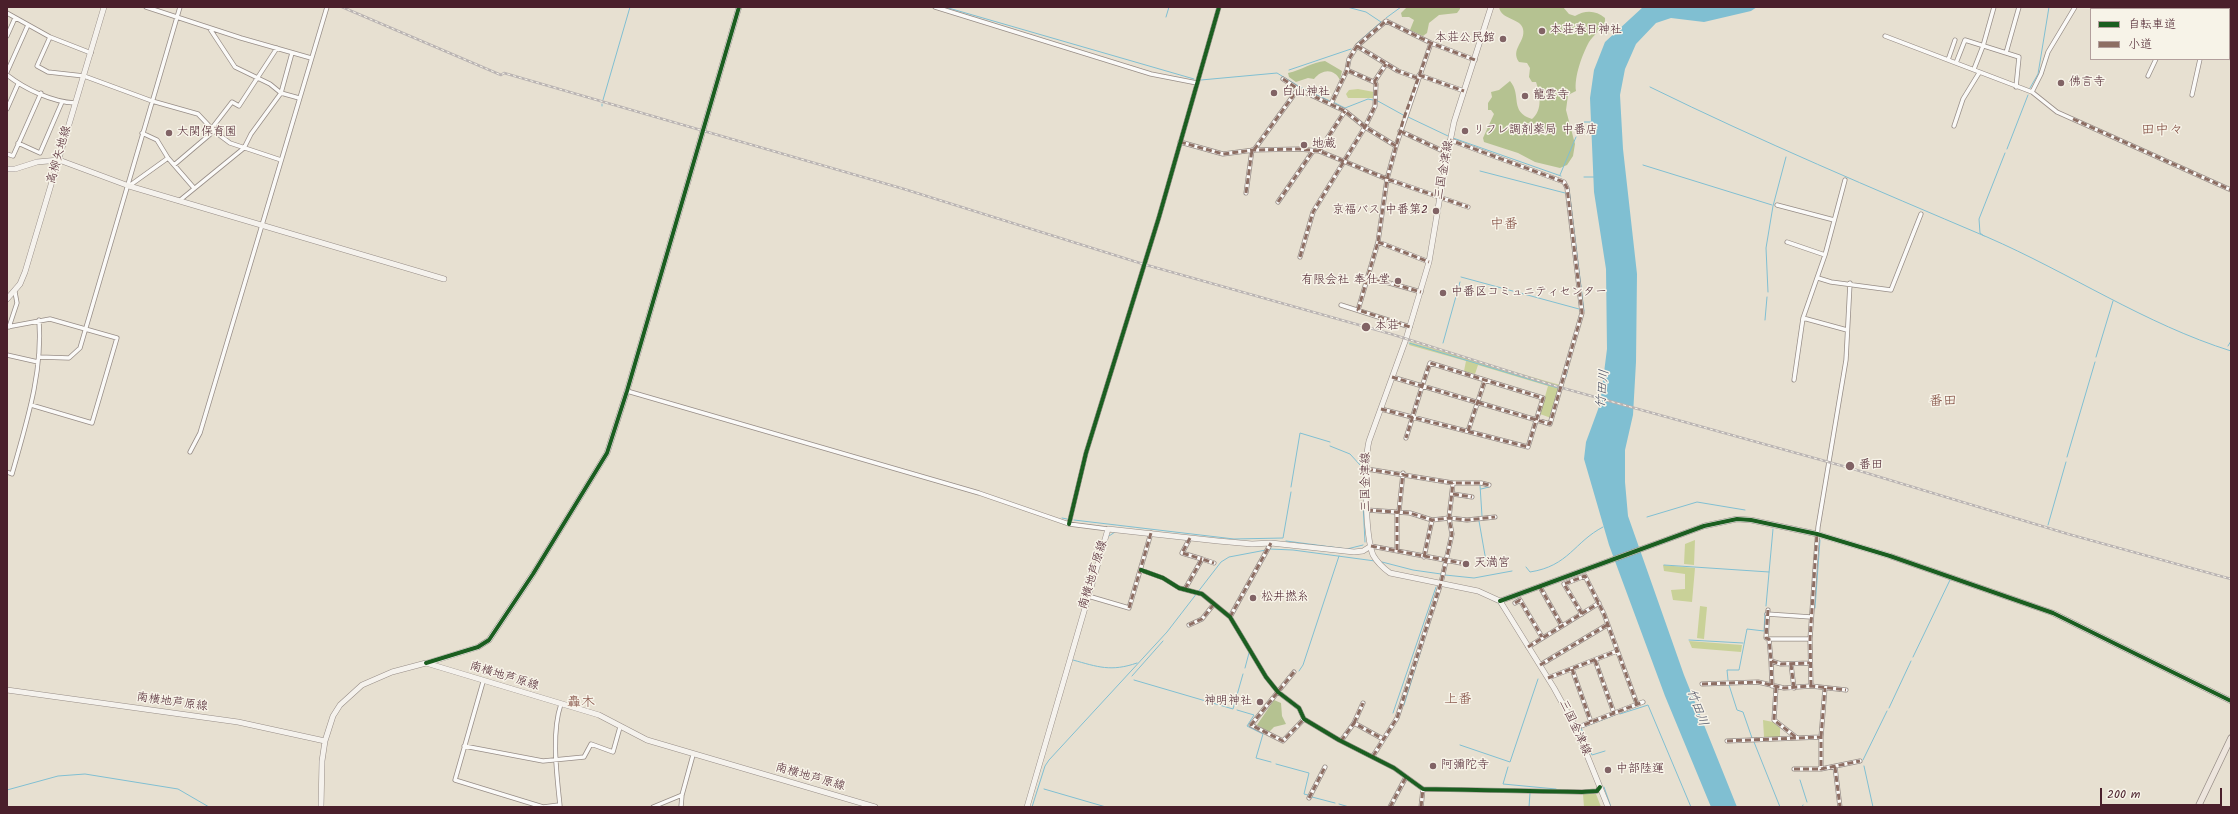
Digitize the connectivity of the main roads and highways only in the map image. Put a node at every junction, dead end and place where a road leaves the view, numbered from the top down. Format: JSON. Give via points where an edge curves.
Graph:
{"nodes":[{"id":1,"x":104,"y":7,"type":"edge"},
{"id":2,"x":739,"y":7,"type":"edge"},
{"id":3,"x":1491,"y":7,"type":"edge"},
{"id":4,"x":59,"y":160,"type":"junction"},
{"id":5,"x":7,"y":169,"type":"edge"},
{"id":6,"x":444,"y":279,"type":"dead end"},
{"id":7,"x":7,"y":299,"type":"edge"},
{"id":8,"x":1371,"y":546,"type":"junction"},
{"id":9,"x":1500,"y":600,"type":"junction"},
{"id":10,"x":426,"y":663,"type":"junction"},
{"id":11,"x":7,"y":690,"type":"edge"},
{"id":12,"x":2231,"y":701,"type":"edge"},
{"id":13,"x":2231,"y":738,"type":"edge"},
{"id":14,"x":325,"y":741,"type":"junction"},
{"id":15,"x":321,"y":807,"type":"edge"},
{"id":16,"x":875,"y":807,"type":"edge"},
{"id":17,"x":1027,"y":807,"type":"edge"},
{"id":18,"x":1608,"y":807,"type":"edge"},
{"id":19,"x":2198,"y":807,"type":"edge"}],
"edges":[{"from":1,"to":4,"type":"main road","name":"高柳矢地線"},
{"from":2,"to":10,"type":"main road","via":[[607,453],[503,622],[489,640],[478,647]]},
{"from":3,"to":8,"type":"main road","name":"三国金津線","via":[[1451,138],[1429,262],[1421,292],[1368,441],[1367,510],[1368,539]]},
{"from":4,"to":5,"type":"main road"},
{"from":4,"to":6,"type":"main road","via":[[128,186]]},
{"from":4,"to":7,"type":"main road","name":"高柳矢地線","via":[[26,272],[15,292]]},
{"from":8,"to":9,"type":"main road","name":"三国金津線","via":[[1380,565],[1390,573],[1478,591]]},
{"from":8,"to":17,"type":"main road","name":"南横地芦原線","via":[[1363,551],[1354,552],[1108,529]]},
{"from":9,"to":12,"type":"main road","via":[[1704,526],[1737,518],[1755,520],[1817,534],[1890,556],[2053,613]]},
{"from":9,"to":18,"type":"main road","name":"三国金津線","via":[[1576,728]]},
{"from":10,"to":14,"type":"main road","via":[[392,672],[362,685],[340,705],[333,716]]},
{"from":10,"to":16,"type":"main road","name":"南横地芦原線","via":[[599,715],[647,740],[693,755]]},
{"from":11,"to":14,"type":"main road","name":"南横地芦原線","via":[[238,722]]},
{"from":13,"to":19,"type":"main road"},
{"from":14,"to":15,"type":"main road"}]}
